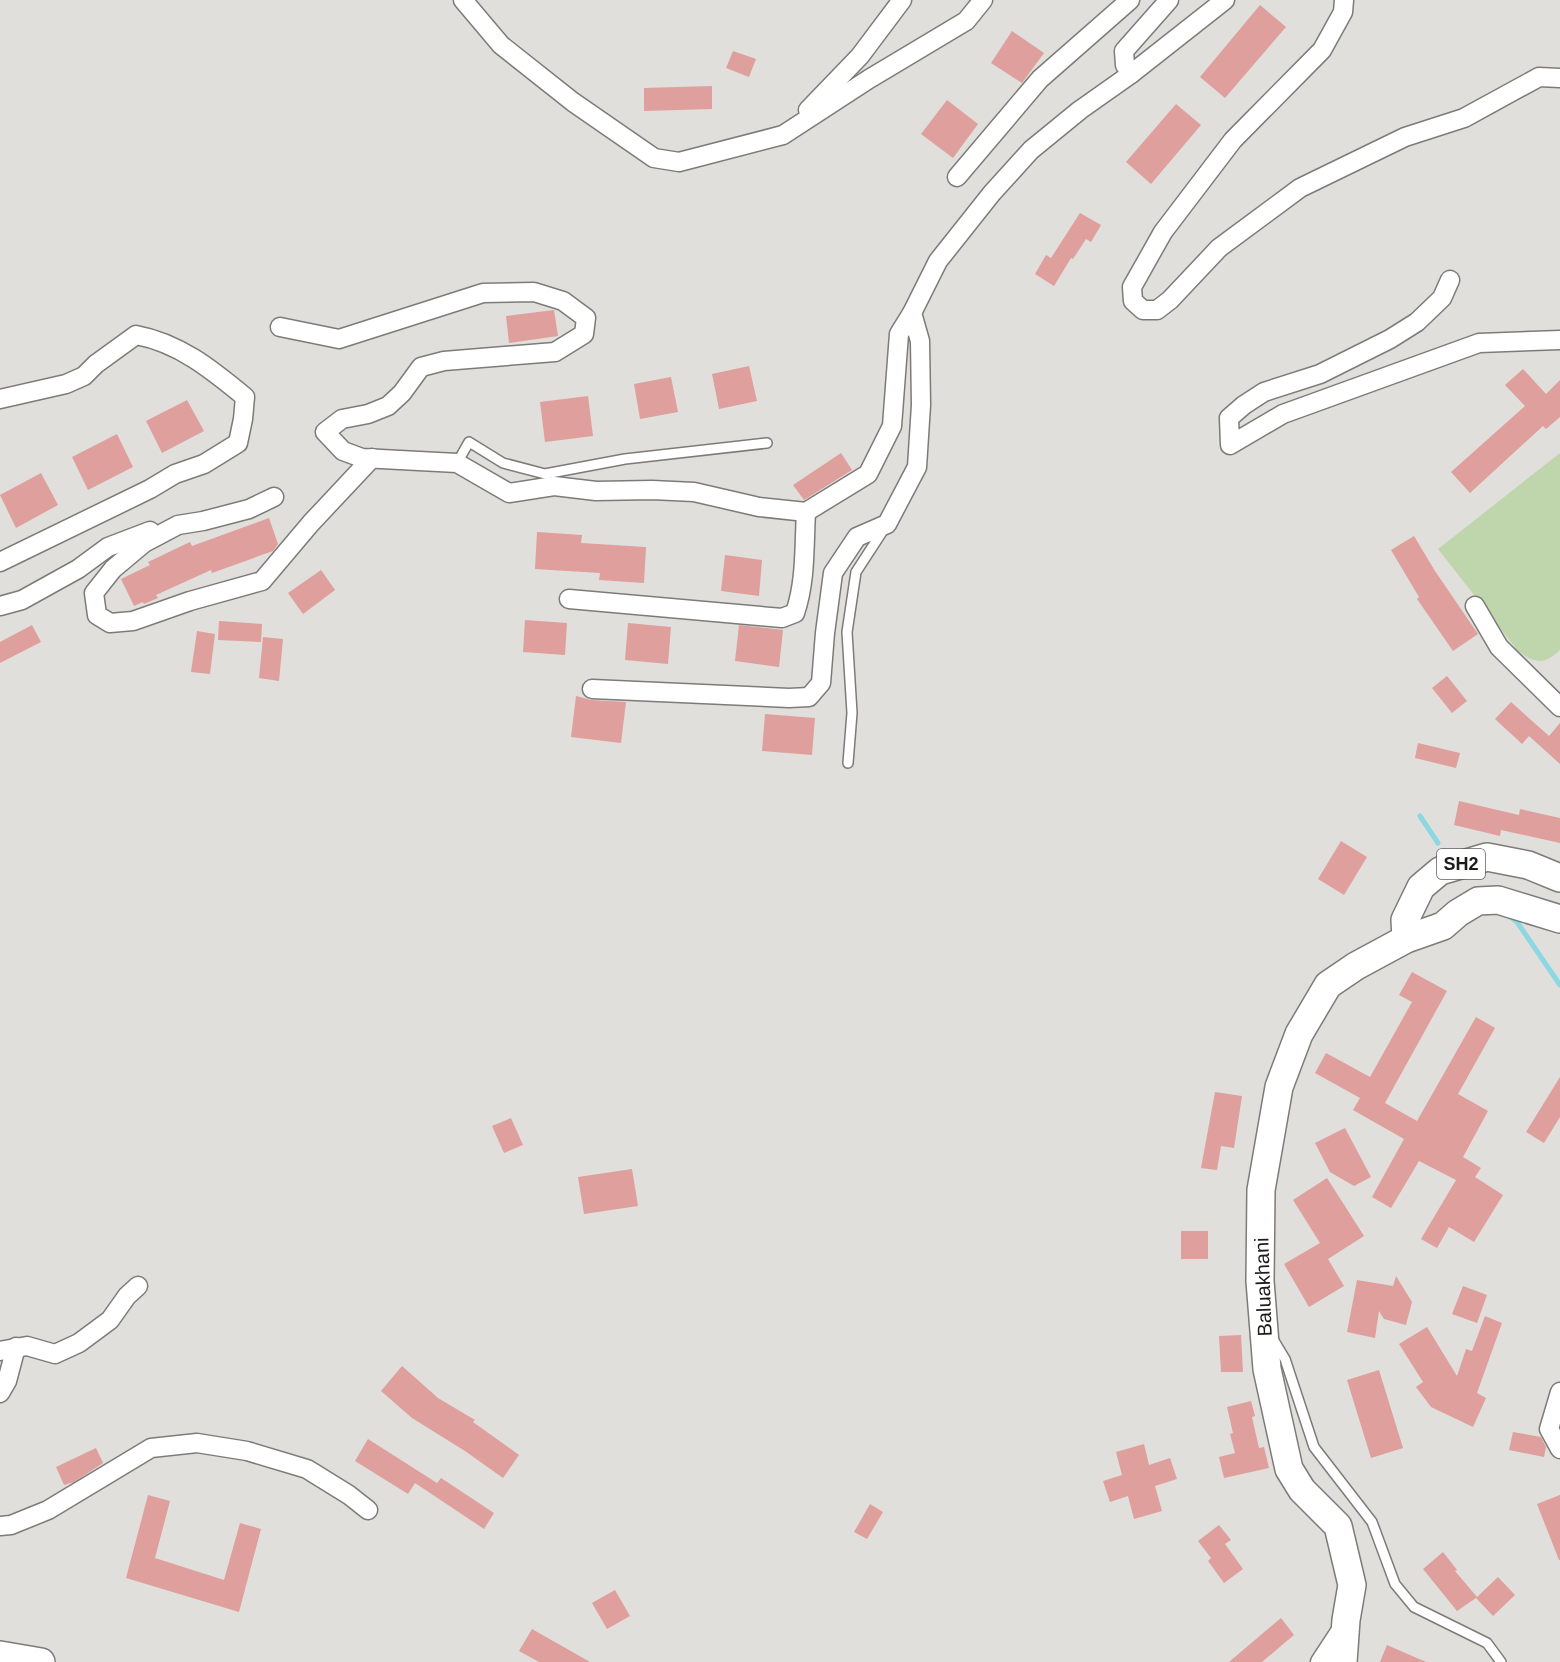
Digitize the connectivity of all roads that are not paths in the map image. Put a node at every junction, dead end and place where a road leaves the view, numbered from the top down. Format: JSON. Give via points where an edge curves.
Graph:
{"nodes":[{"id":1,"x":463,"y":0,"type":"edge"},
{"id":2,"x":902,"y":0,"type":"edge"},
{"id":3,"x":983,"y":0,"type":"edge"},
{"id":4,"x":1130,"y":0,"type":"edge"},
{"id":5,"x":1169,"y":0,"type":"edge"},
{"id":6,"x":1225,"y":0,"type":"edge"},
{"id":7,"x":1344,"y":0,"type":"edge"},
{"id":8,"x":1131,"y":74,"type":"junction"},
{"id":9,"x":1560,"y":78,"type":"edge"},
{"id":10,"x":783,"y":135,"type":"junction"},
{"id":11,"x":957,"y":177,"type":"dead end"},
{"id":12,"x":1450,"y":280,"type":"dead end"},
{"id":13,"x":912,"y":313,"type":"junction"},
{"id":14,"x":280,"y":327,"type":"dead end"},
{"id":15,"x":1560,"y":340,"type":"edge"},
{"id":16,"x":0,"y":399,"type":"edge"},
{"id":17,"x":767,"y":442,"type":"dead end"},
{"id":18,"x":372,"y":458,"type":"junction"},
{"id":19,"x":457,"y":463,"type":"junction"},
{"id":20,"x":274,"y":496,"type":"dead end"},
{"id":21,"x":806,"y":512,"type":"junction"},
{"id":22,"x":887,"y":524,"type":"junction"},
{"id":23,"x":178,"y":525,"type":"junction"},
{"id":24,"x":0,"y":562,"type":"edge"},
{"id":25,"x":569,"y":599,"type":"dead end"},
{"id":26,"x":0,"y":606,"type":"edge"},
{"id":27,"x":1475,"y":606,"type":"dead end"},
{"id":28,"x":592,"y":689,"type":"dead end"},
{"id":29,"x":1560,"y":707,"type":"edge"},
{"id":30,"x":848,"y":763,"type":"dead end"},
{"id":31,"x":1560,"y":878,"type":"edge"},
{"id":32,"x":1560,"y":920,"type":"edge"},
{"id":33,"x":1406,"y":939,"type":"junction"},
{"id":34,"x":138,"y":1286,"type":"dead end"},
{"id":35,"x":1263,"y":1321,"type":"junction"},
{"id":36,"x":8,"y":1349,"type":"edge"},
{"id":37,"x":1560,"y":1392,"type":"edge"},
{"id":38,"x":0,"y":1394,"type":"edge"},
{"id":39,"x":1560,"y":1449,"type":"edge"},
{"id":40,"x":369,"y":1510,"type":"dead end"},
{"id":41,"x":0,"y":1526,"type":"edge"},
{"id":42,"x":1346,"y":1620,"type":"junction"},
{"id":43,"x":0,"y":1655,"type":"edge"},
{"id":44,"x":41,"y":1662,"type":"edge"},
{"id":45,"x":1320,"y":1662,"type":"edge"},
{"id":46,"x":1343,"y":1662,"type":"edge"},
{"id":47,"x":1501,"y":1662,"type":"edge"}],
"edges":[{"from":1,"to":10,"type":"street","via":[[501,45],[573,102],[654,158],[679,162]]},
{"from":2,"to":10,"type":"street","via":[[860,56]]},
{"from":3,"to":10,"type":"street","via":[[966,21]]},
{"from":4,"to":11,"type":"street","via":[[1040,79]]},
{"from":5,"to":8,"type":"street","via":[[1124,51],[1125,65]]},
{"from":6,"to":8,"type":"street"},
{"from":7,"to":9,"type":"street","via":[[1343,12],[1322,50],[1233,140],[1163,232],[1131,287],[1133,301],[1143,310],[1157,310],[1170,300],[1219,248],[1300,188],[1405,137],[1464,118],[1539,77]]},
{"from":8,"to":13,"type":"street","via":[[1031,150],[938,261]]},
{"from":12,"to":15,"type":"street","via":[[1442,298],[1417,322],[1390,339],[1320,374],[1264,392],[1244,405],[1229,418],[1230,445],[1283,414],[1479,343]]},
{"from":13,"to":21,"type":"street","via":[[898,334],[892,426],[868,474]]},
{"from":13,"to":22,"type":"street","via":[[920,341],[917,467]]},
{"from":14,"to":18,"type":"street","via":[[339,339],[483,293],[534,292],[563,301],[586,318],[584,334],[555,352],[444,361],[421,367],[388,406],[342,419],[325,432],[343,451]]},
{"from":16,"to":24,"type":"street","via":[[84,376],[136,335],[185,352],[244,397],[238,443],[204,464],[175,474]]},
{"from":17,"to":19,"type":"lane","via":[[625,459],[545,474],[503,463],[469,442]]},
{"from":18,"to":19,"type":"street"},
{"from":18,"to":23,"type":"street","via":[[262,581],[133,621],[110,623],[97,615],[94,593],[113,569],[144,543]]},
{"from":19,"to":21,"type":"street","via":[[509,494],[554,486],[596,491],[694,492],[759,507]]},
{"from":20,"to":23,"type":"street","via":[[249,509]]},
{"from":21,"to":25,"type":"street","via":[[800,599],[795,613],[782,618]]},
{"from":22,"to":28,"type":"street","via":[[857,537],[833,573],[821,683],[809,697]]},
{"from":22,"to":30,"type":"lane","via":[[856,572],[848,632],[852,713]]},
{"from":23,"to":26,"type":"street","via":[[108,547],[22,600]]},
{"from":27,"to":29,"type":"street","via":[[1499,647]]},
{"from":31,"to":33,"type":"main road","number":"SH2","via":[[1528,865],[1486,857],[1440,871],[1421,887],[1405,920]]},
{"from":32,"to":33,"type":"main road","name":"Baluakhani","via":[[1498,900],[1478,900],[1443,926]]},
{"from":33,"to":35,"type":"main road","name":"Baluakhani","via":[[1328,985],[1299,1034],[1279,1087],[1261,1190]]},
{"from":34,"to":36,"type":"street","via":[[110,1320],[80,1343],[55,1354],[27,1346]]},
{"from":35,"to":42,"type":"main road","name":"Baluakhani","via":[[1267,1369],[1289,1469],[1302,1490],[1338,1526],[1352,1585]]},
{"from":35,"to":47,"type":"lane","via":[[1285,1359],[1314,1447],[1372,1522],[1395,1584],[1414,1607],[1487,1643]]},
{"from":36,"to":38,"type":"street","via":[[7,1381]]},
{"from":37,"to":39,"type":"street","via":[[1549,1429]]},
{"from":40,"to":41,"type":"street","via":[[307,1469],[246,1451],[197,1443],[151,1448],[48,1510]]},
{"from":42,"to":45,"type":"street","name":"Baluakhani"},
{"from":42,"to":46,"type":"main road"},
{"from":43,"to":44,"type":"main road"}]}
